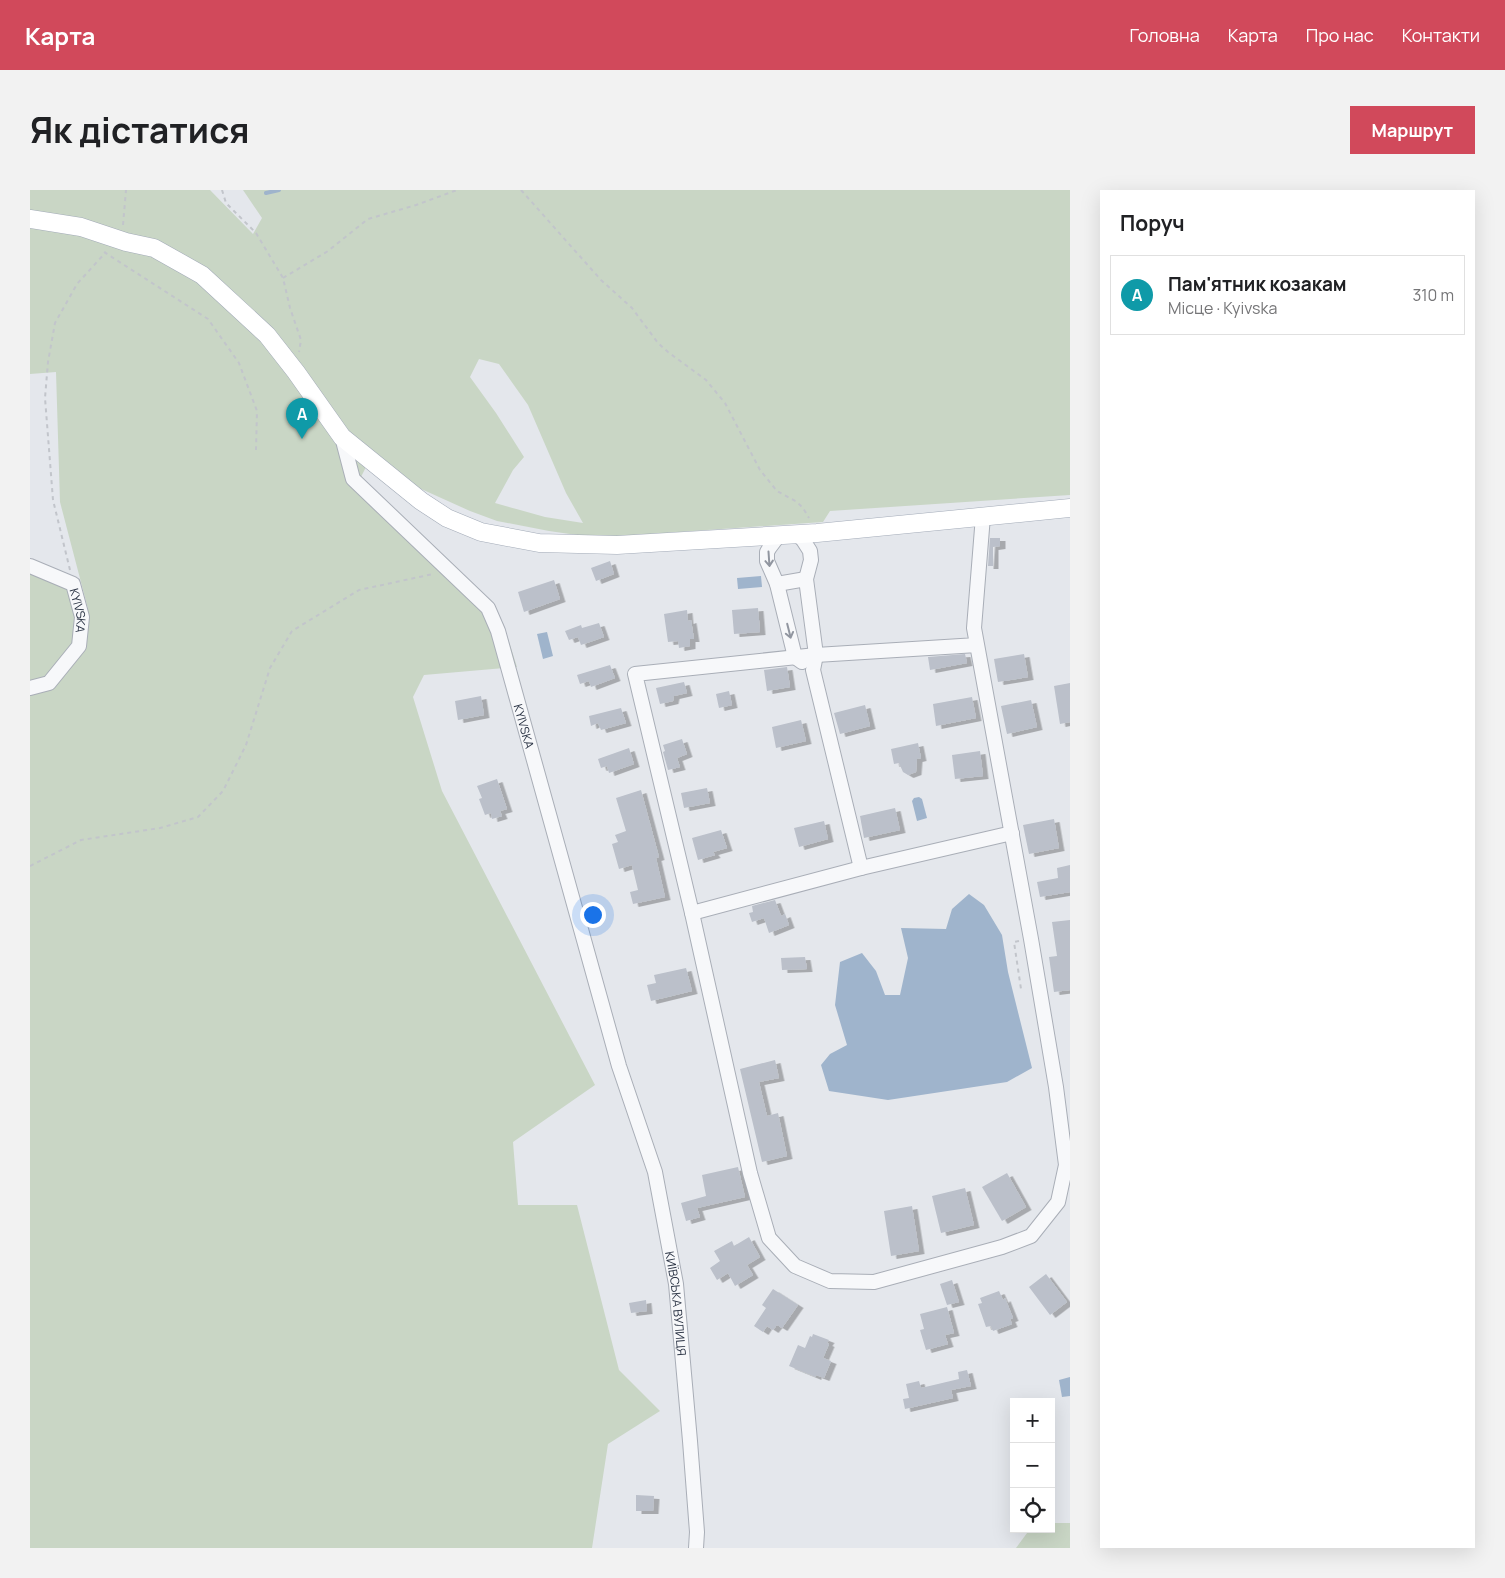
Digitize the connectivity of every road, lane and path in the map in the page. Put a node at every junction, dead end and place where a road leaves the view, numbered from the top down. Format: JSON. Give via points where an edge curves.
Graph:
{"nodes":[{"id":1,"x":126,"y":190,"type":"edge"},
{"id":2,"x":222,"y":190,"type":"edge"},
{"id":3,"x":458,"y":190,"type":"edge"},
{"id":4,"x":521,"y":190,"type":"edge"},
{"id":5,"x":30,"y":220,"type":"edge"},
{"id":6,"x":126,"y":242,"type":"junction"},
{"id":7,"x":99,"y":246,"type":"dead end"},
{"id":8,"x":105,"y":252,"type":"junction"},
{"id":9,"x":283,"y":278,"type":"junction"},
{"id":10,"x":296,"y":372,"type":"junction"},
{"id":11,"x":342,"y":437,"type":"junction"},
{"id":12,"x":256,"y":450,"type":"dead end"},
{"id":13,"x":1070,"y":508,"type":"edge"},
{"id":14,"x":983,"y":516,"type":"junction"},
{"id":15,"x":818,"y":533,"type":"junction"},
{"id":16,"x":797,"y":534,"type":"junction"},
{"id":17,"x":779,"y":535,"type":"junction"},
{"id":18,"x":30,"y":566,"type":"edge"},
{"id":19,"x":447,"y":570,"type":"junction"},
{"id":20,"x":806,"y":579,"type":"junction"},
{"id":21,"x":73,"y":584,"type":"junction"},
{"id":22,"x":777,"y":584,"type":"junction"},
{"id":23,"x":977,"y":645,"type":"junction"},
{"id":24,"x":816,"y":655,"type":"junction"},
{"id":25,"x":795,"y":657,"type":"junction"},
{"id":26,"x":813,"y":670,"type":"junction"},
{"id":27,"x":30,"y":688,"type":"edge"},
{"id":28,"x":1012,"y":833,"type":"junction"},
{"id":29,"x":30,"y":866,"type":"edge"},
{"id":30,"x":862,"y":868,"type":"junction"},
{"id":31,"x":692,"y":913,"type":"junction"},
{"id":32,"x":1031,"y":939,"type":"junction"},
{"id":33,"x":1020,"y":989,"type":"dead end"},
{"id":34,"x":696,"y":1548,"type":"edge"}],
"edges":[{"from":1,"to":6,"type":"path","via":[[122,224]]},
{"from":2,"to":9,"type":"path","via":[[226,203],[256,233]]},
{"from":3,"to":9,"type":"path","via":[[368,219],[328,251]]},
{"from":4,"to":15,"type":"path","via":[[601,280],[632,308],[658,343],[706,380],[725,403],[760,470],[777,491],[803,508]]},
{"from":5,"to":6,"type":"main road","via":[[81,228]]},
{"from":6,"to":8,"type":"path"},
{"from":6,"to":10,"type":"main road","via":[[154,248],[202,275],[267,335]]},
{"from":7,"to":8,"type":"path"},
{"from":8,"to":12,"type":"path","via":[[208,319],[239,363],[257,411]]},
{"from":8,"to":21,"type":"path","via":[[77,284],[55,323],[48,362],[45,398],[53,500]]},
{"from":9,"to":10,"type":"path","via":[[301,340]]},
{"from":10,"to":11,"type":"main road"},
{"from":11,"to":17,"type":"main road","via":[[421,502],[447,518],[481,532],[539,543],[617,545]]},
{"from":11,"to":19,"type":"street","name":"KYIVSKA","via":[[353,479]]},
{"from":13,"to":14,"type":"main road"},
{"from":14,"to":15,"type":"main road"},
{"from":14,"to":23,"type":"street","via":[[974,628]]},
{"from":15,"to":16,"type":"main road"},
{"from":16,"to":17,"type":"main road"},
{"from":16,"to":20,"type":"street","via":[[810,551]]},
{"from":17,"to":22,"type":"street","one_way":true,"via":[[767,552],[767,561]]},
{"from":18,"to":21,"type":"street","name":"KYIVSKA"},
{"from":19,"to":29,"type":"path","via":[[359,590],[292,631],[270,668],[246,745],[223,791],[198,817],[160,828],[82,840]]},
{"from":19,"to":34,"type":"street","name":"KYIVSKA","via":[[488,608],[498,631],[619,1066],[655,1172],[676,1284]]},
{"from":20,"to":22,"type":"street"},
{"from":20,"to":24,"type":"street"},
{"from":21,"to":27,"type":"street","name":"KYIVSKA","via":[[82,617],[79,646],[49,683]]},
{"from":22,"to":25,"type":"street","one_way":true},
{"from":23,"to":24,"type":"street"},
{"from":23,"to":28,"type":"street"},
{"from":24,"to":25,"type":"street"},
{"from":24,"to":26,"type":"street"},
{"from":25,"to":26,"type":"street"},
{"from":25,"to":31,"type":"street","via":[[635,674]]},
{"from":26,"to":30,"type":"street"},
{"from":28,"to":30,"type":"street"},
{"from":28,"to":32,"type":"street"},
{"from":30,"to":31,"type":"street"},
{"from":31,"to":32,"type":"street","via":[[750,1173],[769,1238],[795,1266],[830,1281],[874,1282],[1002,1247],[1030,1236],[1058,1202],[1066,1165]]},
{"from":32,"to":33,"type":"path","via":[[1014,942]]}]}
